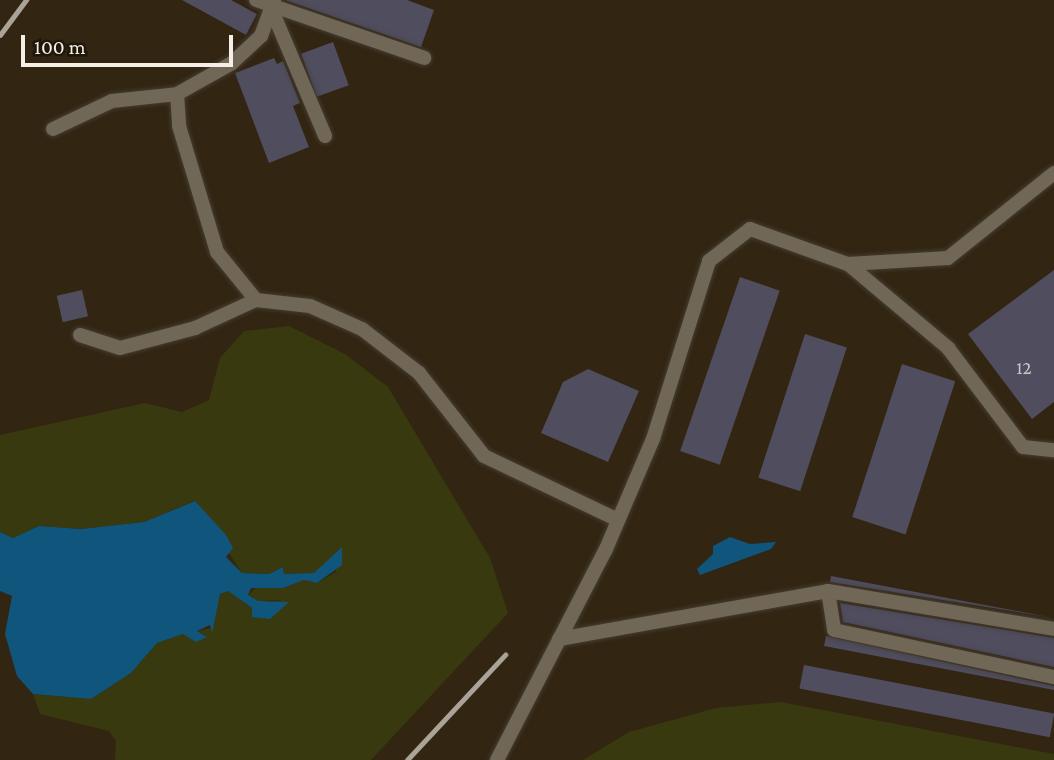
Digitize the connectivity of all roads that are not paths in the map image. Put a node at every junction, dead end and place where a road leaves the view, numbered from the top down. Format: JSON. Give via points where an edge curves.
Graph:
{"nodes":[{"id":1,"x":256,"y":0,"type":"edge"},
{"id":2,"x":272,"y":4,"type":"edge"},
{"id":3,"x":424,"y":58,"type":"dead end"},
{"id":4,"x":177,"y":93,"type":"junction"},
{"id":5,"x":53,"y":129,"type":"dead end"},
{"id":6,"x":325,"y":136,"type":"dead end"},
{"id":7,"x":1054,"y":173,"type":"edge"},
{"id":8,"x":848,"y":264,"type":"junction"},
{"id":9,"x":256,"y":300,"type":"junction"},
{"id":10,"x":80,"y":335,"type":"dead end"},
{"id":11,"x":1054,"y":450,"type":"edge"},
{"id":12,"x":618,"y":520,"type":"junction"},
{"id":13,"x":828,"y":591,"type":"junction"},
{"id":14,"x":1054,"y":629,"type":"edge"},
{"id":15,"x":559,"y":639,"type":"junction"},
{"id":16,"x":1054,"y":677,"type":"edge"},
{"id":17,"x":497,"y":760,"type":"edge"}],
"edges":[{"from":1,"to":2,"type":"lane"},
{"from":2,"to":3,"type":"lane"},
{"from":2,"to":4,"type":"lane","via":[[261,36],[232,63]]},
{"from":2,"to":6,"type":"lane"},
{"from":4,"to":5,"type":"lane","via":[[112,101]]},
{"from":4,"to":9,"type":"lane","via":[[179,126],[217,252]]},
{"from":7,"to":8,"type":"lane","via":[[948,258]]},
{"from":8,"to":11,"type":"lane","via":[[948,348],[1023,447]]},
{"from":8,"to":12,"type":"lane","via":[[750,229],[709,261],[653,439]]},
{"from":9,"to":10,"type":"lane","via":[[195,328],[120,348]]},
{"from":9,"to":12,"type":"lane","via":[[310,306],[362,329],[419,373],[484,456]]},
{"from":12,"to":15,"type":"lane"},
{"from":13,"to":14,"type":"lane"},
{"from":13,"to":15,"type":"lane"},
{"from":13,"to":16,"type":"lane","via":[[834,630]]},
{"from":15,"to":17,"type":"lane"}]}
